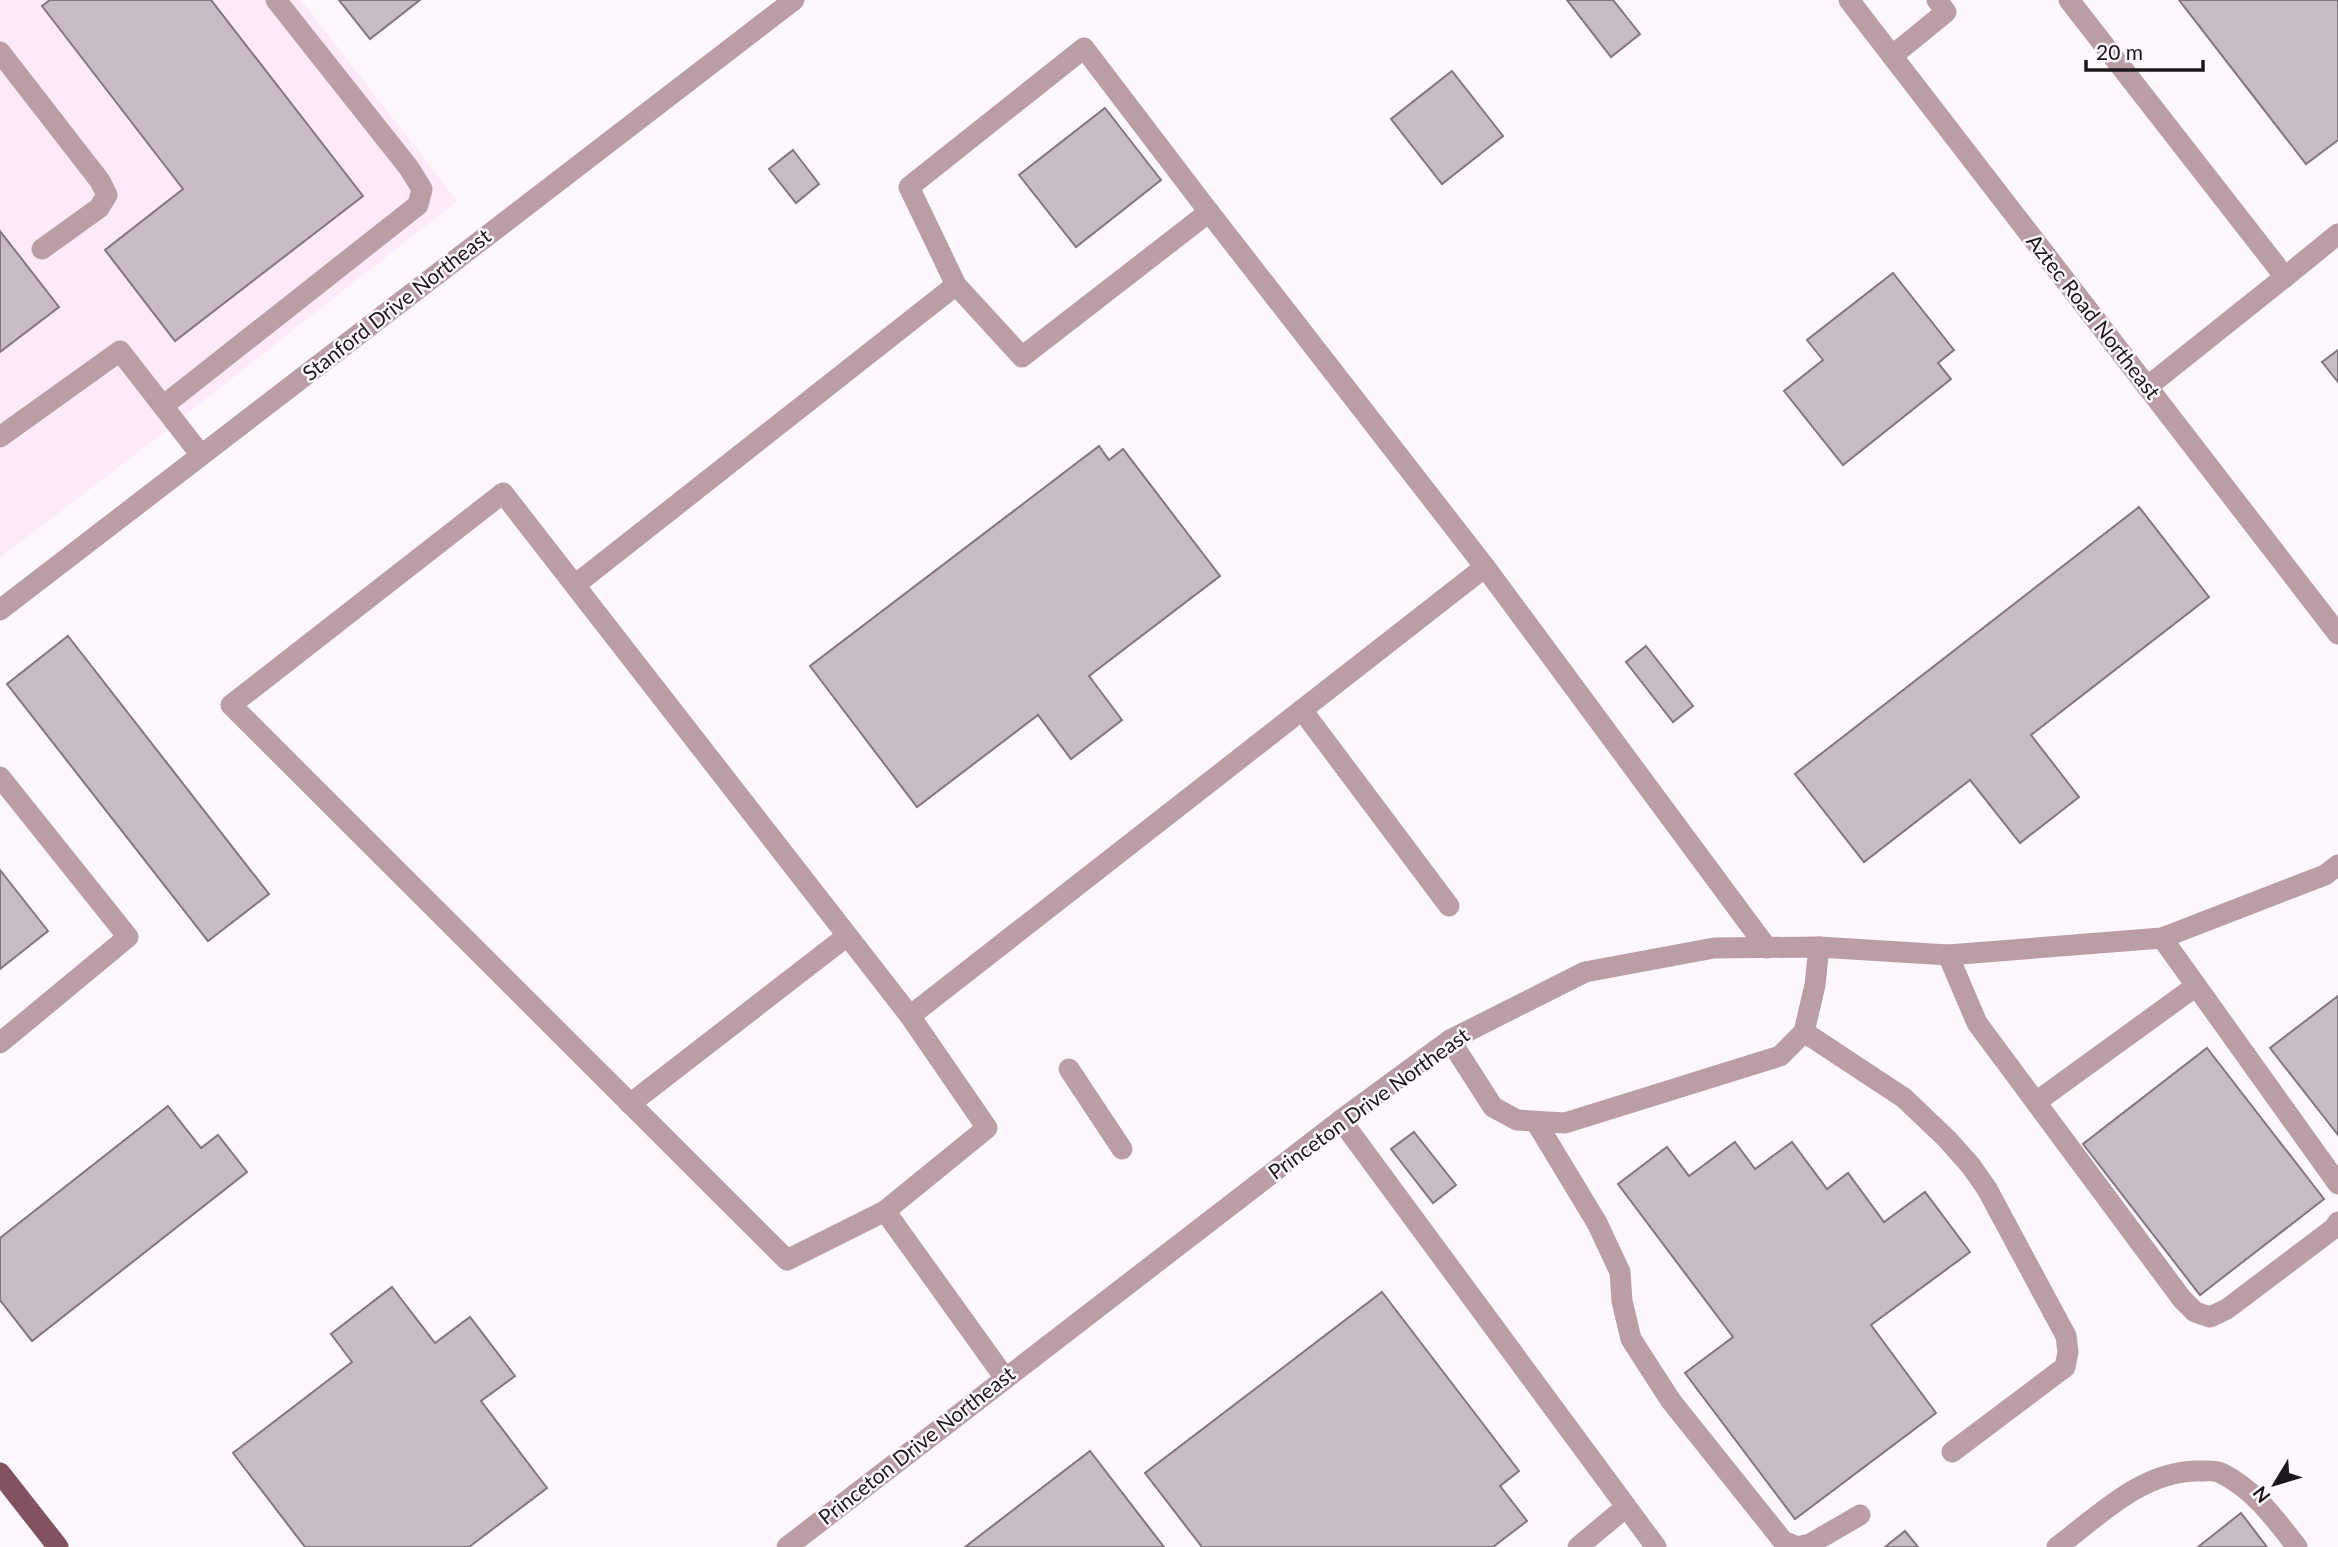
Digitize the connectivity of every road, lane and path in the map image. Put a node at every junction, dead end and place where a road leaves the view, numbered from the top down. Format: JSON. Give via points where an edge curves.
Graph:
{"nodes":[{"id":1,"x":276,"y":0,"type":"edge"},
{"id":2,"x":794,"y":0,"type":"edge"},
{"id":3,"x":1849,"y":0,"type":"edge"},
{"id":4,"x":1937,"y":0,"type":"edge"},
{"id":5,"x":2069,"y":0,"type":"edge"},
{"id":6,"x":0,"y":52,"type":"edge"},
{"id":7,"x":1892,"y":56,"type":"junction"},
{"id":8,"x":1209,"y":212,"type":"junction"},
{"id":9,"x":2338,"y":234,"type":"edge"},
{"id":10,"x":42,"y":249,"type":"dead end"},
{"id":11,"x":2285,"y":276,"type":"junction"},
{"id":12,"x":956,"y":285,"type":"junction"},
{"id":13,"x":2147,"y":387,"type":"junction"},
{"id":14,"x":163,"y":406,"type":"junction"},
{"id":15,"x":0,"y":437,"type":"edge"},
{"id":16,"x":201,"y":455,"type":"junction"},
{"id":17,"x":1485,"y":567,"type":"junction"},
{"id":18,"x":575,"y":585,"type":"junction"},
{"id":19,"x":0,"y":610,"type":"edge"},
{"id":20,"x":2338,"y":634,"type":"edge"},
{"id":21,"x":1301,"y":710,"type":"junction"},
{"id":22,"x":0,"y":777,"type":"edge"},
{"id":23,"x":2338,"y":865,"type":"edge"},
{"id":24,"x":1449,"y":906,"type":"dead end"},
{"id":25,"x":847,"y":936,"type":"junction"},
{"id":26,"x":2162,"y":938,"type":"junction"},
{"id":27,"x":1819,"y":947,"type":"junction"},
{"id":28,"x":1767,"y":948,"type":"junction"},
{"id":29,"x":1948,"y":955,"type":"junction"},
{"id":30,"x":2196,"y":986,"type":"junction"},
{"id":31,"x":910,"y":1016,"type":"junction"},
{"id":32,"x":1804,"y":1032,"type":"junction"},
{"id":33,"x":1450,"y":1040,"type":"junction"},
{"id":34,"x":0,"y":1043,"type":"edge"},
{"id":35,"x":1069,"y":1069,"type":"dead end"},
{"id":36,"x":2036,"y":1102,"type":"junction"},
{"id":37,"x":631,"y":1104,"type":"junction"},
{"id":38,"x":1340,"y":1121,"type":"junction"},
{"id":39,"x":1536,"y":1122,"type":"junction"},
{"id":40,"x":1122,"y":1149,"type":"dead end"},
{"id":41,"x":2338,"y":1184,"type":"edge"},
{"id":42,"x":885,"y":1211,"type":"junction"},
{"id":43,"x":2338,"y":1222,"type":"edge"},
{"id":44,"x":1005,"y":1378,"type":"junction"},
{"id":45,"x":1952,"y":1452,"type":"dead end"},
{"id":46,"x":0,"y":1473,"type":"edge"},
{"id":47,"x":1626,"y":1507,"type":"junction"},
{"id":48,"x":1860,"y":1515,"type":"dead end"},
{"id":49,"x":58,"y":1547,"type":"edge"},
{"id":50,"x":787,"y":1547,"type":"edge"},
{"id":51,"x":1578,"y":1547,"type":"edge"},
{"id":52,"x":1656,"y":1547,"type":"edge"},
{"id":53,"x":2057,"y":1547,"type":"edge"},
{"id":54,"x":2297,"y":1547,"type":"edge"}],
"edges":[{"from":1,"to":14,"type":"street","via":[[409,168],[422,189],[418,205]]},
{"from":2,"to":16,"type":"street","name":"Stanford Drive Northeast"},
{"from":3,"to":7,"type":"street","name":"Aztec Road Northeast"},
{"from":4,"to":7,"type":"street","via":[[1946,12]]},
{"from":5,"to":11,"type":"street"},
{"from":6,"to":10,"type":"street","via":[[107,195],[99,208]]},
{"from":7,"to":13,"type":"street","name":"Aztec Road Northeast"},
{"from":8,"to":12,"type":"street","via":[[1022,357]]},
{"from":8,"to":12,"type":"street","via":[[1084,48],[909,187]]},
{"from":8,"to":17,"type":"street"},
{"from":9,"to":11,"type":"street"},
{"from":11,"to":13,"type":"street"},
{"from":12,"to":18,"type":"street"},
{"from":13,"to":20,"type":"street","name":"Aztec Road Northeast"},
{"from":14,"to":15,"type":"street","via":[[120,351]]},
{"from":14,"to":16,"type":"street"},
{"from":16,"to":19,"type":"street","name":"Stanford Drive Northeast"},
{"from":17,"to":21,"type":"street"},
{"from":17,"to":28,"type":"street"},
{"from":18,"to":25,"type":"street"},
{"from":18,"to":37,"type":"street","via":[[503,492],[231,705]]},
{"from":21,"to":24,"type":"street"},
{"from":21,"to":31,"type":"street"},
{"from":22,"to":34,"type":"street","via":[[128,937]]},
{"from":23,"to":26,"type":"street","name":"Princeton Drive Northeast","via":[[2325,875]]},
{"from":25,"to":31,"type":"street"},
{"from":25,"to":37,"type":"street"},
{"from":26,"to":29,"type":"street","name":"Princeton Drive Northeast"},
{"from":26,"to":30,"type":"street"},
{"from":27,"to":28,"type":"street","name":"Princeton Drive Northeast"},
{"from":27,"to":29,"type":"street","name":"Princeton Drive Northeast"},
{"from":27,"to":32,"type":"street"},
{"from":28,"to":33,"type":"street","name":"Princeton Drive Northeast","via":[[1714,948],[1585,972]]},
{"from":29,"to":36,"type":"street","via":[[1977,1023]]},
{"from":30,"to":36,"type":"street"},
{"from":30,"to":41,"type":"street"},
{"from":31,"to":42,"type":"street","via":[[986,1128]]},
{"from":32,"to":39,"type":"street","via":[[1780,1056],[1565,1124]]},
{"from":32,"to":45,"type":"street","via":[[1904,1098],[1971,1166],[2066,1336],[2065,1367]]},
{"from":33,"to":38,"type":"street","name":"Princeton Drive Northeast"},
{"from":33,"to":39,"type":"street","via":[[1493,1107],[1517,1120]]},
{"from":35,"to":40,"type":"street"},
{"from":36,"to":43,"type":"street","via":[[2195,1312],[2210,1317],[2227,1309]]},
{"from":37,"to":42,"type":"street","via":[[787,1260]]},
{"from":38,"to":44,"type":"street","name":"Princeton Drive Northeast"},
{"from":38,"to":47,"type":"street"},
{"from":39,"to":48,"type":"street","via":[[1597,1223],[1620,1272],[1631,1339],[1671,1401],[1783,1541],[1797,1547],[1810,1544]]},
{"from":42,"to":44,"type":"street"},
{"from":44,"to":50,"type":"street","name":"Princeton Drive Northeast"},
{"from":46,"to":49,"type":"main road"},
{"from":47,"to":51,"type":"street"},
{"from":47,"to":52,"type":"street"},
{"from":53,"to":54,"type":"street","via":[[2139,1485],[2182,1471],[2218,1471],[2264,1506]]}]}
